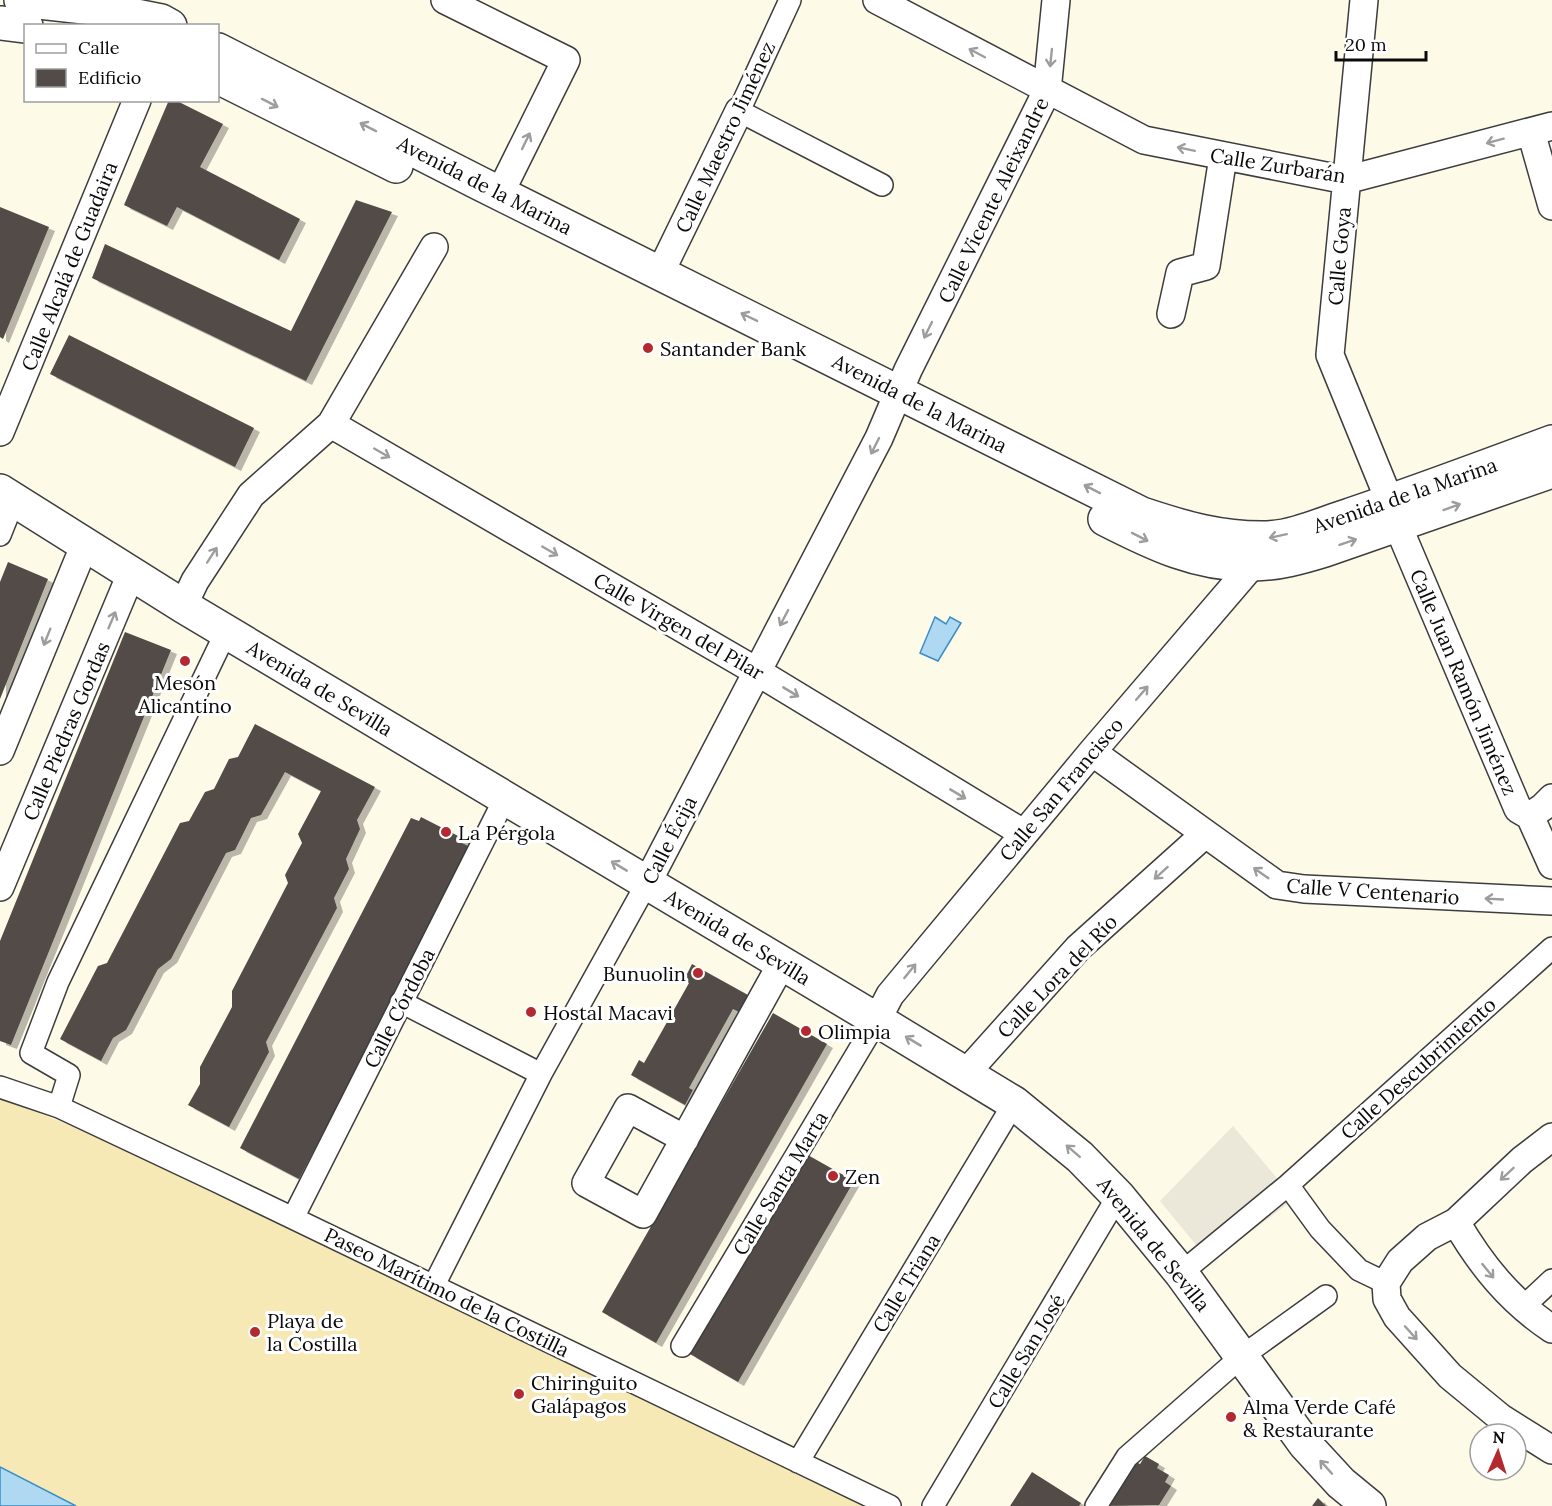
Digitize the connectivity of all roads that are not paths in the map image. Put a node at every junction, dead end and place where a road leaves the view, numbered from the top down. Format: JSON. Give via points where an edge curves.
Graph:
{"nodes":[{"id":1,"x":21,"y":0,"type":"edge"},
{"id":2,"x":445,"y":0,"type":"edge"},
{"id":3,"x":790,"y":0,"type":"edge"},
{"id":4,"x":878,"y":0,"type":"edge"},
{"id":5,"x":1056,"y":0,"type":"edge"},
{"id":6,"x":1364,"y":0,"type":"edge"},
{"id":7,"x":163,"y":18,"type":"edge"},
{"id":8,"x":0,"y":23,"type":"edge"},
{"id":9,"x":24,"y":26,"type":"edge"},
{"id":10,"x":219,"y":51,"type":"edge"},
{"id":11,"x":219,"y":77,"type":"edge"},
{"id":12,"x":1047,"y":91,"type":"junction"},
{"id":13,"x":136,"y":102,"type":"edge"},
{"id":14,"x":739,"y":111,"type":"junction"},
{"id":15,"x":1542,"y":129,"type":"edge"},
{"id":16,"x":1223,"y":157,"type":"junction"},
{"id":17,"x":1346,"y":180,"type":"junction"},
{"id":18,"x":882,"y":184,"type":"dead end"},
{"id":19,"x":500,"y":193,"type":"junction"},
{"id":20,"x":1552,"y":206,"type":"edge"},
{"id":21,"x":434,"y":248,"type":"dead end"},
{"id":22,"x":660,"y":273,"type":"junction"},
{"id":23,"x":1171,"y":314,"type":"dead end"},
{"id":24,"x":895,"y":402,"type":"junction"},
{"id":25,"x":331,"y":424,"type":"junction"},
{"id":26,"x":0,"y":432,"type":"edge"},
{"id":27,"x":1552,"y":442,"type":"edge"},
{"id":28,"x":1552,"y":471,"type":"edge"},
{"id":29,"x":7,"y":495,"type":"edge"},
{"id":30,"x":1394,"y":514,"type":"junction"},
{"id":31,"x":0,"y":535,"type":"edge"},
{"id":32,"x":85,"y":544,"type":"junction"},
{"id":33,"x":1253,"y":564,"type":"junction"},
{"id":34,"x":131,"y":574,"type":"junction"},
{"id":35,"x":183,"y":606,"type":"junction"},
{"id":36,"x":226,"y":632,"type":"junction"},
{"id":37,"x":756,"y":671,"type":"junction"},
{"id":38,"x":0,"y":751,"type":"edge"},
{"id":39,"x":1092,"y":752,"type":"junction"},
{"id":40,"x":505,"y":798,"type":"junction"},
{"id":41,"x":1552,"y":798,"type":"edge"},
{"id":42,"x":1530,"y":816,"type":"junction"},
{"id":43,"x":1023,"y":833,"type":"junction"},
{"id":44,"x":1204,"y":834,"type":"junction"},
{"id":45,"x":1552,"y":865,"type":"edge"},
{"id":46,"x":647,"y":883,"type":"junction"},
{"id":47,"x":0,"y":887,"type":"edge"},
{"id":48,"x":1551,"y":906,"type":"edge"},
{"id":49,"x":1552,"y":948,"type":"edge"},
{"id":50,"x":782,"y":963,"type":"junction"},
{"id":51,"x":401,"y":1002,"type":"junction"},
{"id":52,"x":878,"y":1020,"type":"junction"},
{"id":53,"x":966,"y":1073,"type":"junction"},
{"id":54,"x":541,"y":1074,"type":"junction"},
{"id":55,"x":0,"y":1087,"type":"edge"},
{"id":56,"x":1014,"y":1103,"type":"junction"},
{"id":57,"x":59,"y":1107,"type":"junction"},
{"id":58,"x":1552,"y":1137,"type":"edge"},
{"id":59,"x":685,"y":1139,"type":"dead end"},
{"id":60,"x":1286,"y":1187,"type":"junction"},
{"id":61,"x":1118,"y":1196,"type":"junction"},
{"id":62,"x":293,"y":1218,"type":"junction"},
{"id":63,"x":1455,"y":1222,"type":"junction"},
{"id":64,"x":1181,"y":1273,"type":"junction"},
{"id":65,"x":1552,"y":1280,"type":"edge"},
{"id":66,"x":1386,"y":1283,"type":"junction"},
{"id":67,"x":434,"y":1285,"type":"junction"},
{"id":68,"x":1326,"y":1296,"type":"dead end"},
{"id":69,"x":1523,"y":1307,"type":"junction"},
{"id":70,"x":1552,"y":1329,"type":"edge"},
{"id":71,"x":682,"y":1346,"type":"dead end"},
{"id":72,"x":1241,"y":1357,"type":"junction"},
{"id":73,"x":1552,"y":1450,"type":"edge"},
{"id":74,"x":798,"y":1462,"type":"junction"},
{"id":75,"x":890,"y":1506,"type":"edge"},
{"id":76,"x":933,"y":1506,"type":"edge"},
{"id":77,"x":1096,"y":1506,"type":"edge"},
{"id":78,"x":1369,"y":1506,"type":"edge"}],
"edges":[{"from":1,"to":7,"type":"street"},
{"from":19,"to":2,"type":"street","one_way":true,"via":[[566,60]]},
{"from":3,"to":14,"type":"street","name":"Calle Maestro Jiménez"},
{"from":12,"to":4,"type":"street","name":"Calle Zurbarán","one_way":true},
{"from":5,"to":12,"type":"street","name":"Calle Vicente Aleixandre","one_way":true},
{"from":6,"to":17,"type":"street","name":"Calle Goya"},
{"from":8,"to":9,"type":"street"},
{"from":19,"to":10,"type":"street","name":"Avenida de la Marina","one_way":true},
{"from":11,"to":24,"type":"street","name":"Avenida de la Marina","one_way":true},
{"from":16,"to":12,"type":"street","name":"Calle Zurbarán","one_way":true,"via":[[1144,140]]},
{"from":12,"to":24,"type":"street","name":"Calle Vicente Aleixandre","one_way":true},
{"from":13,"to":26,"type":"street","name":"Calle Alcalá de Guadaira"},
{"from":14,"to":18,"type":"street"},
{"from":14,"to":22,"type":"street","name":"Calle Maestro Jiménez"},
{"from":15,"to":17,"type":"street","name":"Calle Zurbarán","one_way":true},
{"from":15,"to":20,"type":"street"},
{"from":16,"to":17,"type":"street","name":"Calle Zurbarán"},
{"from":16,"to":23,"type":"street","via":[[1206,266],[1180,273]]},
{"from":17,"to":30,"type":"street","name":"Calle Goya","via":[[1330,356]]},
{"from":19,"to":22,"type":"street","name":"Avenida de la Marina"},
{"from":21,"to":25,"type":"street"},
{"from":24,"to":22,"type":"street","name":"Avenida de la Marina","one_way":true},
{"from":30,"to":24,"type":"street","name":"Avenida de la Marina","one_way":true,"via":[[1268,538],[1191,530],[1142,514]]},
{"from":24,"to":33,"type":"street","name":"Avenida de la Marina","one_way":true,"via":[[1155,544],[1206,560]]},
{"from":24,"to":37,"type":"street","name":"Calle Écija","one_way":true},
{"from":35,"to":25,"type":"street","one_way":true,"via":[[251,495]]},
{"from":25,"to":37,"type":"street","name":"Calle Virgen del Pilar","one_way":true},
{"from":27,"to":30,"type":"street","name":"Avenida de la Marina"},
{"from":30,"to":28,"type":"street","name":"Avenida de la Marina","one_way":true},
{"from":29,"to":31,"type":"street"},
{"from":29,"to":32,"type":"street","name":"Avenida de Sevilla"},
{"from":33,"to":30,"type":"street","name":"Avenida de la Marina","one_way":true,"via":[[1290,560]]},
{"from":30,"to":42,"type":"street","name":"Calle Juan Ramón Jiménez","via":[[1518,809]]},
{"from":32,"to":34,"type":"street","name":"Avenida de Sevilla"},
{"from":32,"to":38,"type":"street","one_way":true},
{"from":39,"to":33,"type":"street","name":"Calle San Francisco","one_way":true},
{"from":34,"to":35,"type":"street","name":"Avenida de Sevilla"},
{"from":47,"to":34,"type":"street","name":"Calle Piedras Gordas","one_way":true},
{"from":35,"to":36,"type":"street","name":"Avenida de Sevilla"},
{"from":36,"to":40,"type":"street","name":"Avenida de Sevilla"},
{"from":36,"to":57,"type":"street","via":[[58,982],[31,1053],[69,1075]]},
{"from":37,"to":43,"type":"street","name":"Calle Virgen del Pilar","one_way":true},
{"from":37,"to":46,"type":"street","name":"Calle Écija"},
{"from":39,"to":43,"type":"street","name":"Calle San Francisco"},
{"from":39,"to":44,"type":"street","name":"Calle V Centenario"},
{"from":46,"to":40,"type":"street","name":"Avenida de Sevilla","one_way":true},
{"from":40,"to":51,"type":"street","name":"Calle Córdoba"},
{"from":41,"to":42,"type":"street"},
{"from":42,"to":45,"type":"street","name":"Calle Juan Ramón Jiménez"},
{"from":52,"to":43,"type":"street","name":"Calle San Francisco","one_way":true,"via":[[890,995]]},
{"from":48,"to":44,"type":"street","name":"Calle V Centenario","one_way":true,"via":[[1277,885]]},
{"from":44,"to":53,"type":"street","name":"Calle Lora del Río","one_way":true,"via":[[1078,948]]},
{"from":46,"to":50,"type":"street","name":"Avenida de Sevilla"},
{"from":46,"to":54,"type":"street","name":"Calle Écija"},
{"from":49,"to":60,"type":"street","name":"Calle Descubrimiento"},
{"from":50,"to":52,"type":"street","name":"Avenida de Sevilla"},
{"from":50,"to":59,"type":"street"},
{"from":51,"to":54,"type":"street"},
{"from":51,"to":62,"type":"street","name":"Calle Córdoba"},
{"from":53,"to":52,"type":"street","name":"Avenida de Sevilla","one_way":true},
{"from":52,"to":71,"type":"street","name":"Calle Santa Marta"},
{"from":53,"to":56,"type":"street","name":"Avenida de Sevilla"},
{"from":54,"to":67,"type":"street","name":"Calle Écija"},
{"from":55,"to":57,"type":"street","name":"Paseo Marítimo de la Costilla"},
{"from":61,"to":56,"type":"street","name":"Avenida de Sevilla","one_way":true,"via":[[1080,1157]]},
{"from":56,"to":74,"type":"street","name":"Calle Triana"},
{"from":57,"to":62,"type":"street","name":"Paseo Marítimo de la Costilla"},
{"from":58,"to":63,"type":"street","one_way":true},
{"from":60,"to":64,"type":"street","name":"Calle Descubrimiento"},
{"from":60,"to":66,"type":"street","via":[[1359,1270]]},
{"from":61,"to":64,"type":"street","name":"Avenida de Sevilla"},
{"from":61,"to":76,"type":"street","name":"Calle San José"},
{"from":62,"to":67,"type":"street","name":"Paseo Marítimo de la Costilla"},
{"from":63,"to":66,"type":"street","via":[[1428,1237],[1400,1261]]},
{"from":63,"to":69,"type":"street","one_way":true,"via":[[1481,1263]]},
{"from":64,"to":72,"type":"street","name":"Avenida de Sevilla"},
{"from":65,"to":69,"type":"street"},
{"from":66,"to":73,"type":"street","one_way":true,"via":[[1387,1299],[1397,1317],[1450,1376],[1501,1418]]},
{"from":67,"to":74,"type":"street","name":"Paseo Marítimo de la Costilla"},
{"from":68,"to":72,"type":"street"},
{"from":69,"to":70,"type":"street"},
{"from":72,"to":77,"type":"street","via":[[1127,1457]]},
{"from":78,"to":72,"type":"street","name":"Avenida de Sevilla","one_way":true,"via":[[1305,1444]]},
{"from":74,"to":75,"type":"street","name":"Paseo Marítimo de la Costilla"}]}
